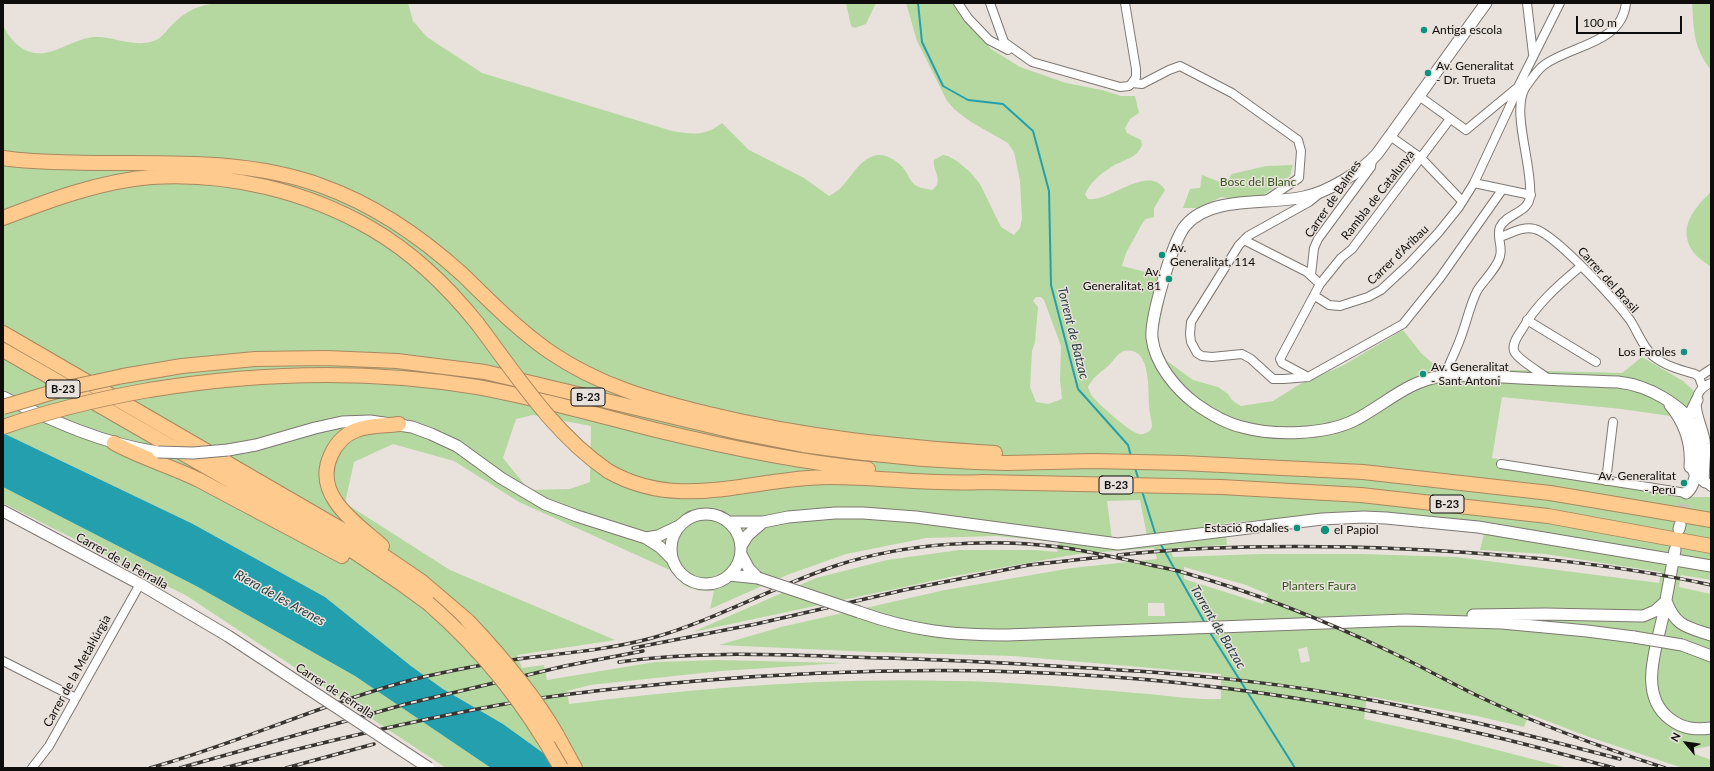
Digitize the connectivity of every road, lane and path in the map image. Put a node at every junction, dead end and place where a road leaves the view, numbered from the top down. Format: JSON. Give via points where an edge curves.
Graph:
{"nodes":[{"id":1,"x":958,"y":3,"type":"edge"},
{"id":2,"x":990,"y":3,"type":"edge"},
{"id":3,"x":1125,"y":3,"type":"edge"},
{"id":4,"x":1484,"y":3,"type":"edge"},
{"id":5,"x":1527,"y":3,"type":"edge"},
{"id":6,"x":1560,"y":3,"type":"edge"},
{"id":7,"x":1626,"y":3,"type":"edge"},
{"id":8,"x":1533,"y":54,"type":"junction"},
{"id":9,"x":1032,"y":62,"type":"junction"},
{"id":10,"x":1132,"y":83,"type":"junction"},
{"id":11,"x":1519,"y":89,"type":"junction"},
{"id":12,"x":1419,"y":96,"type":"junction"},
{"id":13,"x":1450,"y":119,"type":"junction"},
{"id":14,"x":1390,"y":136,"type":"junction"},
{"id":15,"x":3,"y":158,"type":"edge"},
{"id":16,"x":1421,"y":158,"type":"junction"},
{"id":17,"x":1372,"y":160,"type":"junction"},
{"id":18,"x":1474,"y":183,"type":"junction"},
{"id":19,"x":1502,"y":190,"type":"junction"},
{"id":20,"x":1323,"y":191,"type":"junction"},
{"id":21,"x":1531,"y":195,"type":"junction"},
{"id":22,"x":1462,"y":201,"type":"junction"},
{"id":23,"x":1263,"y":202,"type":"junction"},
{"id":24,"x":3,"y":218,"type":"edge"},
{"id":25,"x":1500,"y":238,"type":"junction"},
{"id":26,"x":1244,"y":240,"type":"junction"},
{"id":27,"x":1580,"y":267,"type":"junction"},
{"id":28,"x":1311,"y":275,"type":"junction"},
{"id":29,"x":1320,"y":284,"type":"junction"},
{"id":30,"x":1315,"y":296,"type":"junction"},
{"id":31,"x":1527,"y":320,"type":"junction"},
{"id":32,"x":3,"y":333,"type":"edge"},
{"id":33,"x":3,"y":350,"type":"edge"},
{"id":34,"x":1596,"y":362,"type":"dead end"},
{"id":35,"x":1711,"y":369,"type":"edge"},
{"id":36,"x":1444,"y":376,"type":"junction"},
{"id":37,"x":1308,"y":377,"type":"junction"},
{"id":38,"x":1699,"y":378,"type":"junction"},
{"id":39,"x":1549,"y":379,"type":"junction"},
{"id":40,"x":1711,"y":383,"type":"edge"},
{"id":41,"x":1703,"y":388,"type":"junction"},
{"id":42,"x":3,"y":397,"type":"edge"},
{"id":43,"x":1664,"y":399,"type":"junction"},
{"id":44,"x":1697,"y":400,"type":"junction"},
{"id":45,"x":3,"y":407,"type":"edge"},
{"id":46,"x":1679,"y":407,"type":"junction"},
{"id":47,"x":1689,"y":417,"type":"junction"},
{"id":48,"x":1613,"y":422,"type":"dead end"},
{"id":49,"x":399,"y":424,"type":"junction"},
{"id":50,"x":3,"y":427,"type":"edge"},
{"id":51,"x":1685,"y":429,"type":"junction"},
{"id":52,"x":114,"y":443,"type":"junction"},
{"id":53,"x":1690,"y":447,"type":"junction"},
{"id":54,"x":1051,"y":460,"type":"junction"},
{"id":55,"x":1501,"y":464,"type":"dead end"},
{"id":56,"x":1696,"y":473,"type":"junction"},
{"id":57,"x":1606,"y":481,"type":"junction"},
{"id":58,"x":982,"y":482,"type":"junction"},
{"id":59,"x":1709,"y":485,"type":"edge"},
{"id":60,"x":1687,"y":496,"type":"junction"},
{"id":61,"x":3,"y":511,"type":"edge"},
{"id":62,"x":1711,"y":520,"type":"edge"},
{"id":63,"x":728,"y":522,"type":"junction"},
{"id":64,"x":763,"y":522,"type":"junction"},
{"id":65,"x":679,"y":526,"type":"junction"},
{"id":66,"x":646,"y":538,"type":"junction"},
{"id":67,"x":1711,"y":546,"type":"edge"},
{"id":68,"x":741,"y":550,"type":"junction"},
{"id":69,"x":1675,"y":555,"type":"junction"},
{"id":70,"x":672,"y":559,"type":"junction"},
{"id":71,"x":1711,"y":566,"type":"edge"},
{"id":72,"x":729,"y":575,"type":"junction"},
{"id":73,"x":403,"y":578,"type":"junction"},
{"id":74,"x":758,"y":578,"type":"junction"},
{"id":75,"x":140,"y":584,"type":"junction"},
{"id":76,"x":1666,"y":602,"type":"junction"},
{"id":77,"x":1405,"y":620,"type":"junction"},
{"id":78,"x":1711,"y":635,"type":"edge"},
{"id":79,"x":228,"y":636,"type":"joint"},
{"id":80,"x":1682,"y":645,"type":"junction"},
{"id":81,"x":1711,"y":650,"type":"edge"},
{"id":82,"x":1711,"y":656,"type":"edge"},
{"id":83,"x":3,"y":661,"type":"edge"},
{"id":84,"x":76,"y":698,"type":"junction"},
{"id":85,"x":1711,"y":728,"type":"edge"},
{"id":86,"x":32,"y":768,"type":"edge"},
{"id":87,"x":428,"y":768,"type":"edge"},
{"id":88,"x":561,"y":768,"type":"edge"},
{"id":89,"x":575,"y":768,"type":"edge"}],
"edges":[{"from":1,"to":9,"type":"street","via":[[989,40]]},
{"from":2,"to":9,"type":"street","via":[[1004,42]]},
{"from":3,"to":10,"type":"street","via":[[1136,69],[1136,77]]},
{"from":4,"to":12,"type":"street"},
{"from":5,"to":8,"type":"street"},
{"from":6,"to":8,"type":"street"},
{"from":7,"to":11,"type":"street","via":[[1625,13],[1618,26],[1598,40],[1543,65]]},
{"from":8,"to":11,"type":"street"},
{"from":9,"to":10,"type":"street","via":[[1120,87]]},
{"from":10,"to":23,"type":"street","via":[[1142,84],[1180,66],[1232,93],[1298,140],[1301,151],[1299,178]]},
{"from":11,"to":13,"type":"street","via":[[1466,130]]},
{"from":11,"to":18,"type":"street","name":"Carrer d'Aribau"},
{"from":11,"to":21,"type":"street"},
{"from":12,"to":13,"type":"street"},
{"from":12,"to":14,"type":"street"},
{"from":13,"to":16,"type":"street","name":"Rambla de Catalunya"},
{"from":14,"to":16,"type":"street"},
{"from":14,"to":17,"type":"street"},
{"from":15,"to":54,"type":"highway","via":[[50,163],[218,165],[252,168],[302,179],[350,197],[393,220],[436,252],[537,342],[579,370],[624,391],[716,416],[806,433]]},
{"from":16,"to":22,"type":"street"},
{"from":16,"to":29,"type":"street","name":"Rambla de Catalunya","via":[[1352,249],[1341,258]]},
{"from":17,"to":20,"type":"street"},
{"from":17,"to":28,"type":"street","name":"Carrer de Balmes","via":[[1371,168],[1318,239],[1314,248]]},
{"from":18,"to":19,"type":"street"},
{"from":18,"to":22,"type":"street","name":"Carrer d'Aribau"},
{"from":19,"to":21,"type":"street"},
{"from":19,"to":37,"type":"street","via":[[1432,289],[1403,324]]},
{"from":20,"to":23,"type":"street","via":[[1303,198]]},
{"from":20,"to":26,"type":"street","via":[[1314,199]]},
{"from":21,"to":25,"type":"street","via":[[1526,207],[1503,223],[1498,234]]},
{"from":22,"to":30,"type":"street","name":"Carrer d'Aribau","via":[[1431,242],[1375,295],[1340,306],[1329,305]]},
{"from":23,"to":36,"type":"street","via":[[1223,206],[1202,212],[1186,224],[1174,245],[1152,326],[1152,336],[1154,348],[1167,374],[1187,396],[1212,414],[1241,427],[1274,432],[1308,431],[1344,424],[1411,386]]},
{"from":24,"to":58,"type":"highway","bridge":true,"via":[[93,188],[151,177],[206,178],[259,186],[309,200],[343,214],[398,247],[430,274],[478,323],[552,422],[583,452],[624,480],[642,486],[680,492],[710,491],[814,477],[951,484]]},
{"from":25,"to":27,"type":"street","name":"Carrer del Brasil","via":[[1519,229],[1543,232]]},
{"from":25,"to":36,"type":"street","via":[[1500,256],[1477,291]]},
{"from":26,"to":28,"type":"street"},
{"from":26,"to":37,"type":"street","via":[[1191,322],[1191,342],[1197,353],[1206,357],[1246,356],[1273,379]]},
{"from":27,"to":31,"type":"street","via":[[1557,286]]},
{"from":27,"to":38,"type":"street","name":"Carrer del Brasil","via":[[1620,308],[1652,355]]},
{"from":28,"to":29,"type":"street"},
{"from":29,"to":30,"type":"street"},
{"from":30,"to":37,"type":"street","via":[[1280,359],[1282,363]]},
{"from":31,"to":34,"type":"street"},
{"from":31,"to":39,"type":"street","via":[[1513,349],[1516,356]]},
{"from":32,"to":73,"type":"highway","via":[[365,543]]},
{"from":33,"to":73,"type":"highway"},
{"from":35,"to":38,"type":"street"},
{"from":36,"to":39,"type":"street"},
{"from":38,"to":41,"type":"street"},
{"from":39,"to":43,"type":"street","via":[[1629,383],[1648,389]]},
{"from":40,"to":41,"type":"street"},
{"from":41,"to":44,"type":"street"},
{"from":42,"to":52,"type":"street","via":[[82,432]]},
{"from":43,"to":46,"type":"street"},
{"from":43,"to":51,"type":"street","via":[[1675,411]]},
{"from":44,"to":46,"type":"street"},
{"from":44,"to":47,"type":"street"},
{"from":44,"to":59,"type":"street","via":[[1697,413],[1706,444]]},
{"from":45,"to":54,"type":"highway","number":"B-23","bridge":true,"via":[[67,388],[182,366],[255,359],[397,361],[485,372],[703,425],[804,445],[923,459],[1007,463]]},
{"from":46,"to":47,"type":"street"},
{"from":47,"to":51,"type":"street"},
{"from":47,"to":56,"type":"street","via":[[1698,439]]},
{"from":48,"to":57,"type":"street"},
{"from":49,"to":52,"type":"street","bridge":true,"via":[[342,422],[261,443],[193,454],[158,452]]},
{"from":49,"to":66,"type":"street","via":[[424,431],[464,450],[512,486],[550,507]]},
{"from":49,"to":73,"type":"highway","via":[[364,428],[350,433],[340,441],[328,462],[327,481],[332,496],[345,514]]},
{"from":50,"to":58,"type":"highway","number":"B-23","bridge":true,"via":[[86,402],[149,390],[225,379],[284,375],[352,375],[425,380],[514,394],[768,455]]},
{"from":51,"to":53,"type":"street"},
{"from":52,"to":73,"type":"highway","via":[[199,480],[328,548]]},
{"from":53,"to":56,"type":"street","via":[[1693,453],[1693,469]]},
{"from":53,"to":60,"type":"street"},
{"from":54,"to":62,"type":"highway","number":"B-23","via":[[1182,463],[1371,473],[1550,493]]},
{"from":55,"to":57,"type":"street"},
{"from":56,"to":59,"type":"street"},
{"from":56,"to":60,"type":"street"},
{"from":57,"to":60,"type":"street"},
{"from":58,"to":67,"type":"highway","number":"B-23","via":[[1361,495],[1548,516]]},
{"from":59,"to":60,"type":"street"},
{"from":61,"to":75,"type":"street","name":"Carrer de la Ferralla"},
{"from":63,"to":64,"type":"street"},
{"from":63,"to":65,"type":"street","via":[[706,514],[690,518]]},
{"from":63,"to":68,"type":"street","via":[[737,533]]},
{"from":64,"to":68,"type":"street","via":[[748,535]]},
{"from":64,"to":69,"type":"street","via":[[788,517],[864,513],[916,517],[1109,544],[1322,519],[1364,517],[1465,525]]},
{"from":65,"to":66,"type":"street","via":[[658,536]]},
{"from":65,"to":70,"type":"street","via":[[671,543]]},
{"from":66,"to":70,"type":"street"},
{"from":68,"to":72,"type":"street","via":[[737,565]]},
{"from":68,"to":74,"type":"street","via":[[749,569]]},
{"from":69,"to":71,"type":"street"},
{"from":69,"to":76,"type":"street"},
{"from":70,"to":72,"type":"street","via":[[680,573],[693,582],[716,583]]},
{"from":72,"to":74,"type":"street"},
{"from":73,"to":88,"type":"highway","bridge":true,"via":[[478,650],[502,677]]},
{"from":73,"to":89,"type":"highway","bridge":true,"via":[[421,581],[462,615],[515,674],[551,725]]},
{"from":74,"to":77,"type":"street","bridge":true,"via":[[896,625],[974,635]]},
{"from":75,"to":79,"type":"street","name":"Carrer de la Ferralla"},
{"from":75,"to":84,"type":"street","name":"Carrer de la Metal·lúrgia"},
{"from":76,"to":77,"type":"street","via":[[1643,616],[1466,615]]},
{"from":76,"to":78,"type":"street","via":[[1677,622]]},
{"from":76,"to":85,"type":"street","via":[[1652,670],[1654,694],[1662,711],[1676,723],[1698,730]]},
{"from":77,"to":80,"type":"street","bridge":true,"via":[[1502,623],[1587,631]]},
{"from":79,"to":87,"type":"street","name":"Carrer de Ferralla","bridge":true},
{"from":80,"to":81,"type":"street"},
{"from":80,"to":82,"type":"street"},
{"from":83,"to":84,"type":"street"},
{"from":84,"to":86,"type":"street","name":"Carrer de la Metal·lúrgia","via":[[49,746]]}]}
